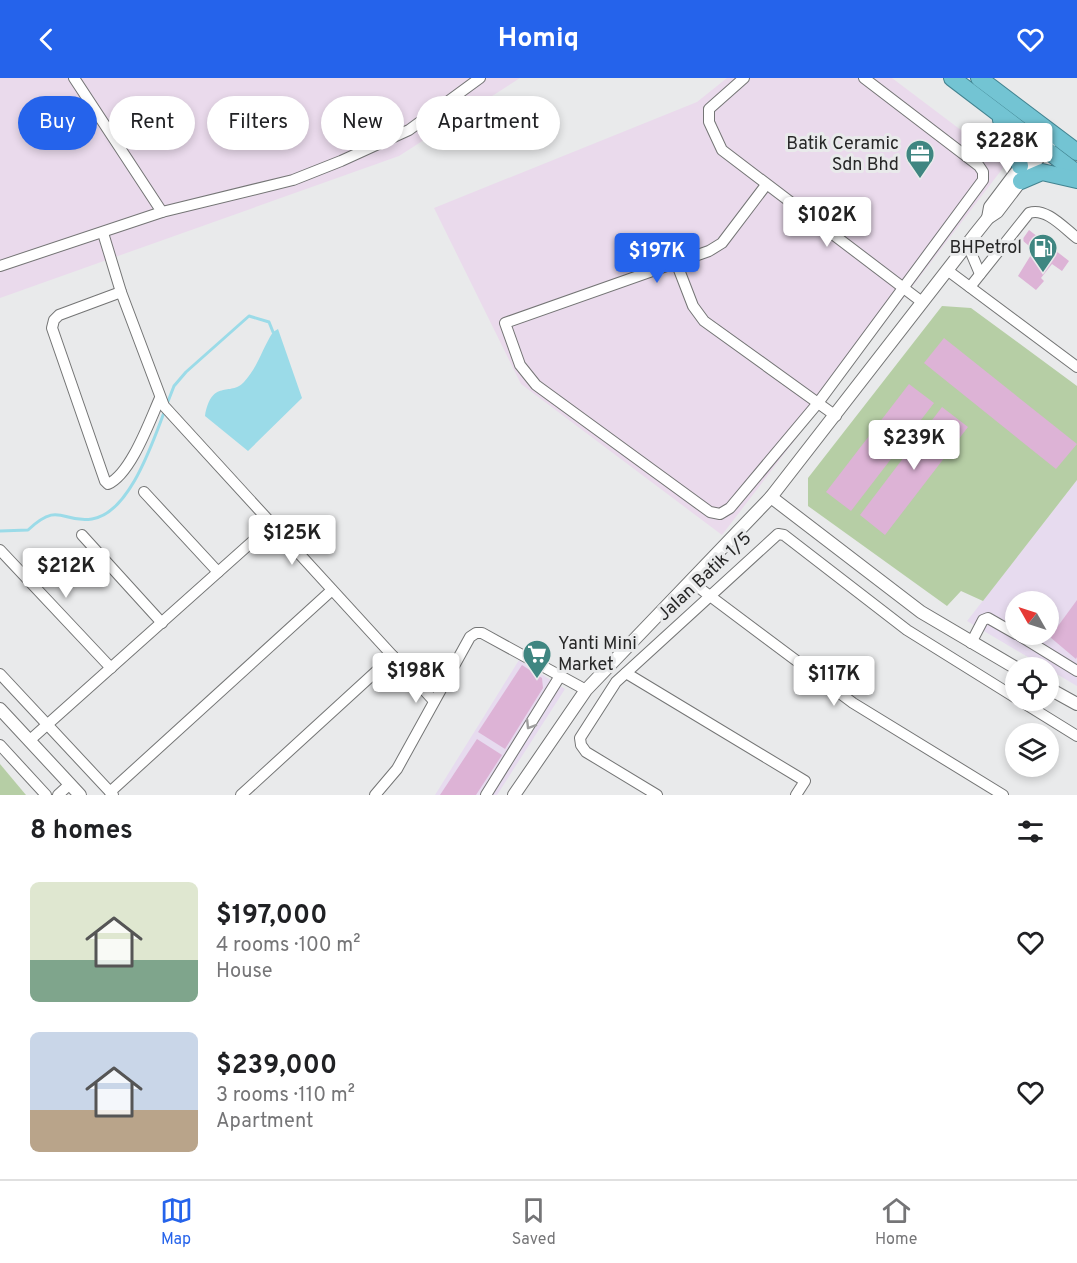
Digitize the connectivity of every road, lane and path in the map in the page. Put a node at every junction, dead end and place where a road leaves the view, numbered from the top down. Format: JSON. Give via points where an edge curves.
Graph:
{"nodes":[{"id":1,"x":74,"y":78,"type":"edge"},
{"id":2,"x":480,"y":78,"type":"edge"},
{"id":3,"x":744,"y":78,"type":"edge"},
{"id":4,"x":864,"y":78,"type":"edge"},
{"id":5,"x":952,"y":78,"type":"edge"},
{"id":6,"x":979,"y":78,"type":"edge"},
{"id":7,"x":996,"y":112,"type":"junction"},
{"id":8,"x":1046,"y":140,"type":"junction"},
{"id":9,"x":1077,"y":152,"type":"edge"},
{"id":10,"x":1020,"y":173,"type":"junction"},
{"id":11,"x":1077,"y":173,"type":"edge"},
{"id":12,"x":1077,"y":180,"type":"edge"},
{"id":13,"x":766,"y":185,"type":"junction"},
{"id":14,"x":162,"y":213,"type":"junction"},
{"id":15,"x":103,"y":233,"type":"junction"},
{"id":16,"x":976,"y":233,"type":"junction"},
{"id":17,"x":1077,"y":238,"type":"edge"},
{"id":18,"x":676,"y":262,"type":"junction"},
{"id":19,"x":0,"y":266,"type":"edge"},
{"id":20,"x":947,"y":270,"type":"junction"},
{"id":21,"x":980,"y":274,"type":"junction"},
{"id":22,"x":970,"y":286,"type":"junction"},
{"id":23,"x":905,"y":288,"type":"junction"},
{"id":24,"x":121,"y":292,"type":"junction"},
{"id":25,"x":922,"y":302,"type":"junction"},
{"id":26,"x":1077,"y":367,"type":"edge"},
{"id":27,"x":818,"y":403,"type":"junction"},
{"id":28,"x":164,"y":406,"type":"junction"},
{"id":29,"x":836,"y":416,"type":"junction"},
{"id":30,"x":144,"y":492,"type":"dead end"},
{"id":31,"x":771,"y":497,"type":"junction"},
{"id":32,"x":272,"y":524,"type":"junction"},
{"id":33,"x":82,"y":535,"type":"dead end"},
{"id":34,"x":0,"y":550,"type":"edge"},
{"id":35,"x":218,"y":572,"type":"junction"},
{"id":36,"x":690,"y":581,"type":"junction"},
{"id":37,"x":332,"y":590,"type":"junction"},
{"id":38,"x":710,"y":596,"type":"junction"},
{"id":39,"x":162,"y":623,"type":"junction"},
{"id":40,"x":1005,"y":628,"type":"edge"},
{"id":41,"x":971,"y":643,"type":"junction"},
{"id":42,"x":1035,"y":645,"type":"edge"},
{"id":43,"x":393,"y":656,"type":"junction"},
{"id":44,"x":1005,"y":663,"type":"edge"},
{"id":45,"x":111,"y":668,"type":"junction"},
{"id":46,"x":1077,"y":669,"type":"edge"},
{"id":47,"x":626,"y":673,"type":"junction"},
{"id":48,"x":0,"y":674,"type":"edge"},
{"id":49,"x":560,"y":676,"type":"junction"},
{"id":50,"x":586,"y":690,"type":"junction"},
{"id":51,"x":1005,"y":691,"type":"edge"},
{"id":52,"x":1059,"y":694,"type":"edge"},
{"id":53,"x":434,"y":701,"type":"junction"},
{"id":54,"x":1077,"y":704,"type":"edge"},
{"id":55,"x":0,"y":709,"type":"edge"},
{"id":56,"x":1036,"y":711,"type":"edge"},
{"id":57,"x":48,"y":725,"type":"junction"},
{"id":58,"x":1077,"y":736,"type":"edge"},
{"id":59,"x":30,"y":741,"type":"junction"},
{"id":60,"x":0,"y":745,"type":"edge"},
{"id":61,"x":70,"y":784,"type":"junction"},
{"id":62,"x":111,"y":793,"type":"edge"},
{"id":63,"x":46,"y":795,"type":"edge"},
{"id":64,"x":58,"y":795,"type":"edge"},
{"id":65,"x":80,"y":795,"type":"edge"},
{"id":66,"x":241,"y":795,"type":"edge"},
{"id":67,"x":375,"y":795,"type":"edge"},
{"id":68,"x":486,"y":795,"type":"edge"},
{"id":69,"x":514,"y":795,"type":"edge"},
{"id":70,"x":657,"y":795,"type":"edge"},
{"id":71,"x":796,"y":795,"type":"edge"},
{"id":72,"x":1003,"y":795,"type":"edge"}],
"edges":[{"from":1,"to":14,"type":"street"},
{"from":2,"to":14,"type":"street","via":[[409,130],[377,146],[293,180]]},
{"from":3,"to":13,"type":"street","via":[[710,107],[709,122],[722,150]]},
{"from":4,"to":23,"type":"street","via":[[983,172],[982,180]]},
{"from":5,"to":7,"type":"highway"},
{"from":6,"to":8,"type":"highway"},
{"from":7,"to":8,"type":"highway"},
{"from":7,"to":10,"type":"highway","via":[[1013,141]]},
{"from":8,"to":9,"type":"highway"},
{"from":8,"to":10,"type":"street"},
{"from":8,"to":11,"type":"highway"},
{"from":10,"to":12,"type":"highway","via":[[1042,172]]},
{"from":10,"to":16,"type":"street","via":[[997,212]]},
{"from":13,"to":18,"type":"street","via":[[722,243]]},
{"from":13,"to":23,"type":"street"},
{"from":14,"to":15,"type":"street"},
{"from":15,"to":19,"type":"street"},
{"from":15,"to":24,"type":"street"},
{"from":16,"to":20,"type":"street"},
{"from":16,"to":21,"type":"street","via":[[972,255]]},
{"from":17,"to":21,"type":"street","via":[[1044,213],[1029,213]]},
{"from":18,"to":27,"type":"street","via":[[693,306],[704,321]]},
{"from":18,"to":27,"type":"street","via":[[505,323],[526,375],[710,512],[720,514],[730,508]]},
{"from":20,"to":22,"type":"street"},
{"from":20,"to":25,"type":"street"},
{"from":21,"to":22,"type":"street"},
{"from":22,"to":26,"type":"street"},
{"from":23,"to":25,"type":"street"},
{"from":23,"to":27,"type":"street"},
{"from":24,"to":28,"type":"street"},
{"from":24,"to":28,"type":"street","via":[[59,315],[52,328],[108,484],[133,456]]},
{"from":25,"to":29,"type":"street"},
{"from":27,"to":29,"type":"street"},
{"from":28,"to":32,"type":"street"},
{"from":29,"to":31,"type":"street"},
{"from":30,"to":35,"type":"street"},
{"from":31,"to":36,"type":"street"},
{"from":31,"to":41,"type":"street","via":[[921,612]]},
{"from":32,"to":35,"type":"street"},
{"from":32,"to":37,"type":"street"},
{"from":33,"to":39,"type":"street"},
{"from":34,"to":45,"type":"street"},
{"from":35,"to":39,"type":"street"},
{"from":36,"to":38,"type":"street"},
{"from":36,"to":50,"type":"street"},
{"from":37,"to":43,"type":"street"},
{"from":37,"to":62,"type":"street"},
{"from":38,"to":47,"type":"street","name":"Jalan Batik 1/5"},
{"from":38,"to":51,"type":"street","name":"Jalan Batik 1/5","via":[[773,535],[784,535],[908,630]]},
{"from":38,"to":72,"type":"street","via":[[853,703]]},
{"from":39,"to":45,"type":"street"},
{"from":40,"to":41,"type":"street","via":[[988,618],[983,620]]},
{"from":41,"to":44,"type":"street"},
{"from":42,"to":46,"type":"street"},
{"from":43,"to":53,"type":"street"},
{"from":43,"to":66,"type":"street"},
{"from":45,"to":57,"type":"street"},
{"from":47,"to":70,"type":"street","name":"Jalan Batik 1/5","via":[[608,691],[580,738],[581,745],[586,752]]},
{"from":47,"to":71,"type":"street","via":[[805,781]]},
{"from":48,"to":57,"type":"street"},
{"from":49,"to":50,"type":"street"},
{"from":49,"to":53,"type":"street","via":[[476,633],[470,637]]},
{"from":49,"to":68,"type":"street","one_way":true},
{"from":50,"to":69,"type":"street"},
{"from":52,"to":54,"type":"street"},
{"from":53,"to":67,"type":"street","via":[[397,769]]},
{"from":55,"to":59,"type":"street"},
{"from":56,"to":58,"type":"street","name":"Jalan Batik 1/5"},
{"from":57,"to":59,"type":"street"},
{"from":57,"to":62,"type":"street"},
{"from":59,"to":61,"type":"street"},
{"from":60,"to":63,"type":"street"},
{"from":61,"to":64,"type":"street"},
{"from":61,"to":65,"type":"street"}]}
